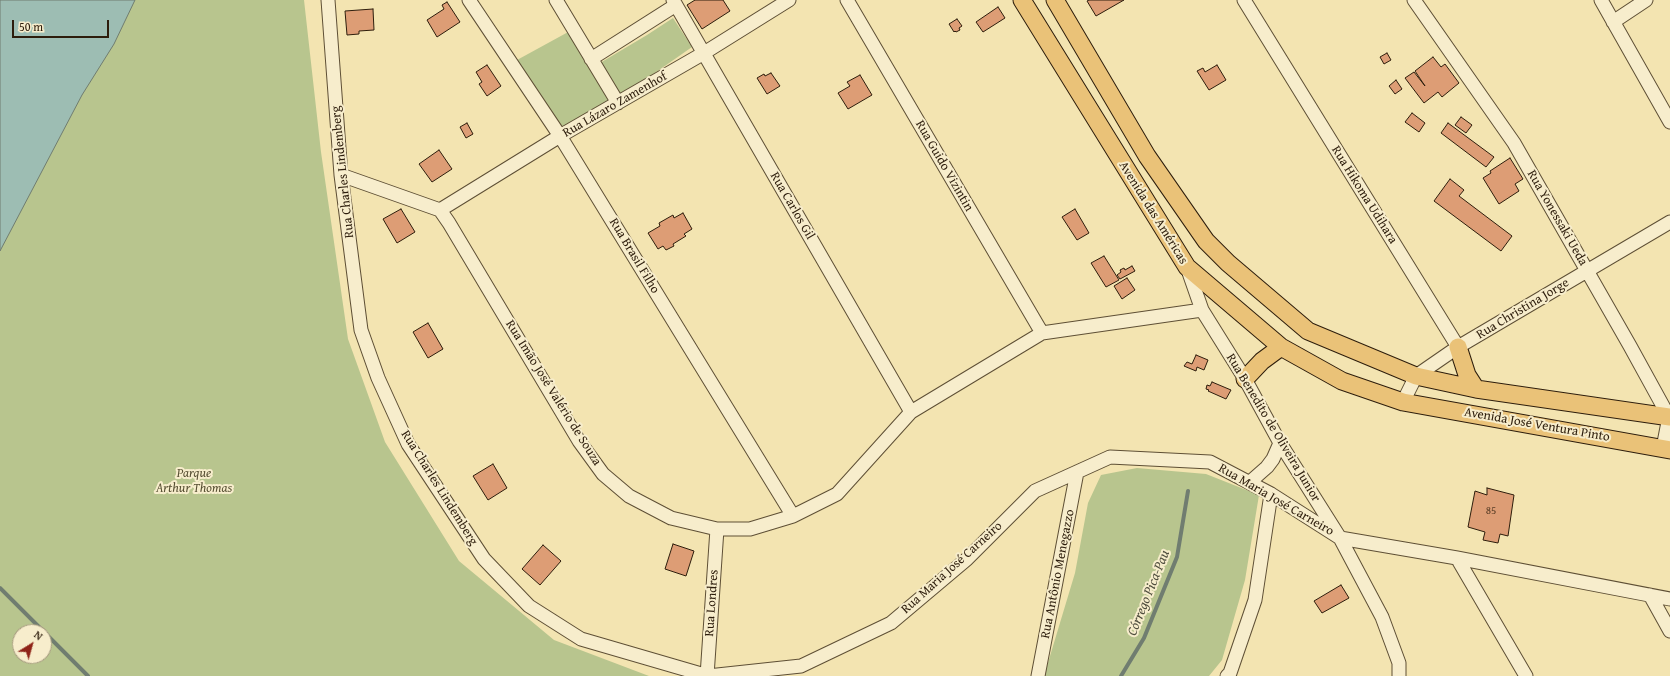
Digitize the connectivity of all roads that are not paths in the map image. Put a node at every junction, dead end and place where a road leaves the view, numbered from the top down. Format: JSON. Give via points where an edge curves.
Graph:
{"nodes":[{"id":1,"x":328,"y":0,"type":"edge"},
{"id":2,"x":469,"y":0,"type":"edge"},
{"id":3,"x":556,"y":0,"type":"edge"},
{"id":4,"x":789,"y":0,"type":"edge"},
{"id":5,"x":847,"y":0,"type":"edge"},
{"id":6,"x":1022,"y":0,"type":"edge"},
{"id":7,"x":1054,"y":0,"type":"edge"},
{"id":8,"x":1244,"y":0,"type":"edge"},
{"id":9,"x":1414,"y":0,"type":"edge"},
{"id":10,"x":1601,"y":0,"type":"edge"},
{"id":11,"x":1646,"y":0,"type":"edge"},
{"id":12,"x":674,"y":3,"type":"edge"},
{"id":13,"x":1613,"y":22,"type":"junction"},
{"id":14,"x":704,"y":53,"type":"junction"},
{"id":15,"x":591,"y":59,"type":"junction"},
{"id":16,"x":618,"y":103,"type":"junction"},
{"id":17,"x":1670,"y":122,"type":"edge"},
{"id":18,"x":560,"y":136,"type":"junction"},
{"id":19,"x":341,"y":175,"type":"junction"},
{"id":20,"x":440,"y":210,"type":"junction"},
{"id":21,"x":1670,"y":222,"type":"edge"},
{"id":22,"x":1187,"y":267,"type":"junction"},
{"id":23,"x":1587,"y":271,"type":"junction"},
{"id":24,"x":1202,"y":310,"type":"junction"},
{"id":25,"x":1042,"y":333,"type":"junction"},
{"id":26,"x":1281,"y":347,"type":"junction"},
{"id":27,"x":1458,"y":347,"type":"junction"},
{"id":28,"x":1416,"y":376,"type":"junction"},
{"id":29,"x":1245,"y":379,"type":"junction"},
{"id":30,"x":1476,"y":389,"type":"junction"},
{"id":31,"x":1403,"y":402,"type":"junction"},
{"id":32,"x":912,"y":412,"type":"junction"},
{"id":33,"x":1669,"y":417,"type":"edge"},
{"id":34,"x":1280,"y":443,"type":"junction"},
{"id":35,"x":1666,"y":449,"type":"edge"},
{"id":36,"x":1077,"y":472,"type":"junction"},
{"id":37,"x":1250,"y":482,"type":"junction"},
{"id":38,"x":1270,"y":494,"type":"junction"},
{"id":39,"x":793,"y":516,"type":"junction"},
{"id":40,"x":718,"y":530,"type":"junction"},
{"id":41,"x":1340,"y":538,"type":"junction"},
{"id":42,"x":1457,"y":558,"type":"junction"},
{"id":43,"x":1650,"y":595,"type":"junction"},
{"id":44,"x":1670,"y":599,"type":"edge"},
{"id":45,"x":1670,"y":631,"type":"edge"},
{"id":46,"x":801,"y":671,"type":"edge"},
{"id":47,"x":1229,"y":675,"type":"edge"},
{"id":48,"x":708,"y":676,"type":"edge"},
{"id":49,"x":1038,"y":676,"type":"edge"},
{"id":50,"x":1399,"y":676,"type":"edge"},
{"id":51,"x":1526,"y":676,"type":"edge"}],
"edges":[{"from":1,"to":19,"type":"street","name":"Rua Charles Lindemberg"},
{"from":2,"to":18,"type":"street","name":"Rua Brasil Filho"},
{"from":3,"to":15,"type":"street"},
{"from":4,"to":14,"type":"street","name":"Rua Lázaro Zamenhof"},
{"from":5,"to":25,"type":"street","name":"Rua Guido Vizintin"},
{"from":6,"to":22,"type":"main road","name":"Avenida das Américas"},
{"from":7,"to":28,"type":"main road","name":"Avenida das Américas","via":[[1147,156],[1206,241],[1308,331]]},
{"from":8,"to":27,"type":"street","name":"Rua Hikoma Udihara"},
{"from":9,"to":23,"type":"street","name":"Rua Yonessaki Ueda","via":[[1514,144]]},
{"from":10,"to":13,"type":"street"},
{"from":11,"to":13,"type":"street"},
{"from":12,"to":14,"type":"street","name":"Rua Carlos Gil"},
{"from":12,"to":15,"type":"street"},
{"from":13,"to":17,"type":"street"},
{"from":14,"to":16,"type":"street","name":"Rua Lázaro Zamenhof"},
{"from":14,"to":32,"type":"street","name":"Rua Carlos Gil"},
{"from":15,"to":16,"type":"street"},
{"from":16,"to":18,"type":"street","name":"Rua Lázaro Zamenhof"},
{"from":18,"to":20,"type":"street","name":"Rua Lázaro Zamenhof"},
{"from":18,"to":39,"type":"street","name":"Rua Brasil Filho"},
{"from":19,"to":20,"type":"street"},
{"from":19,"to":48,"type":"street","name":"Rua Charles Lindemberg","via":[[361,330],[378,378],[408,444],[484,559],[529,606],[581,638]]},
{"from":20,"to":40,"type":"street","name":"Rua Imão José Valério de Souza","via":[[579,441],[603,474],[629,496],[671,518]]},
{"from":21,"to":23,"type":"street","name":"Rua Christina Jorge"},
{"from":22,"to":24,"type":"street","name":"Rua Benedito de Oliveira Junior"},
{"from":22,"to":26,"type":"main road","name":"Avenida das Américas"},
{"from":23,"to":27,"type":"street","name":"Rua Christina Jorge"},
{"from":23,"to":33,"type":"street","name":"Rua Yonessaki Ueda"},
{"from":24,"to":25,"type":"street","name":"Rua Imão José Valério de Souza"},
{"from":24,"to":29,"type":"street","name":"Rua Benedito de Oliveira Junior"},
{"from":25,"to":32,"type":"street","name":"Rua Imão José Valério de Souza"},
{"from":26,"to":29,"type":"main road","via":[[1262,361]]},
{"from":26,"to":31,"type":"main road","name":"Avenida das Américas","via":[[1342,381]]},
{"from":27,"to":28,"type":"street"},
{"from":27,"to":30,"type":"main road","via":[[1467,375]]},
{"from":28,"to":30,"type":"main road","name":"Avenida José Ventura Pinto"},
{"from":28,"to":31,"type":"street"},
{"from":29,"to":34,"type":"street","name":"Rua Benedito de Oliveira Junior"},
{"from":30,"to":33,"type":"main road","name":"Avenida José Ventura Pinto"},
{"from":31,"to":35,"type":"main road","name":"Avenida José Ventura Pinto"},
{"from":32,"to":39,"type":"street","name":"Rua Imão José Valério de Souza","via":[[837,494]]},
{"from":33,"to":35,"type":"street"},
{"from":34,"to":37,"type":"street","via":[[1267,468]]},
{"from":34,"to":41,"type":"street","name":"Rua Benedito de Oliveira Junior"},
{"from":36,"to":37,"type":"street","name":"Rua Maria José Carneiro","via":[[1110,456],[1210,462]]},
{"from":36,"to":46,"type":"street","name":"Rua Maria José Carneiro","via":[[1035,491],[967,559],[891,622]]},
{"from":36,"to":49,"type":"street","name":"Rua Antônio Menegazzo"},
{"from":37,"to":38,"type":"street","name":"Rua Maria José Carneiro"},
{"from":38,"to":41,"type":"street","name":"Rua Maria José Carneiro"},
{"from":38,"to":47,"type":"street","via":[[1255,600]]},
{"from":39,"to":40,"type":"street","name":"Rua Imão José Valério de Souza","via":[[750,528]]},
{"from":40,"to":48,"type":"street","name":"Rua Londres"},
{"from":41,"to":42,"type":"street","name":"Rua Maria José Carneiro"},
{"from":41,"to":50,"type":"street","name":"Rua Benedito de Oliveira Junior","via":[[1382,617],[1399,663]]},
{"from":42,"to":43,"type":"street","name":"Rua Maria José Carneiro"},
{"from":42,"to":51,"type":"street"},
{"from":43,"to":44,"type":"street","name":"Rua Maria José Carneiro"},
{"from":43,"to":45,"type":"street"},
{"from":46,"to":48,"type":"street","name":"Rua Charles Lindemberg"}]}
